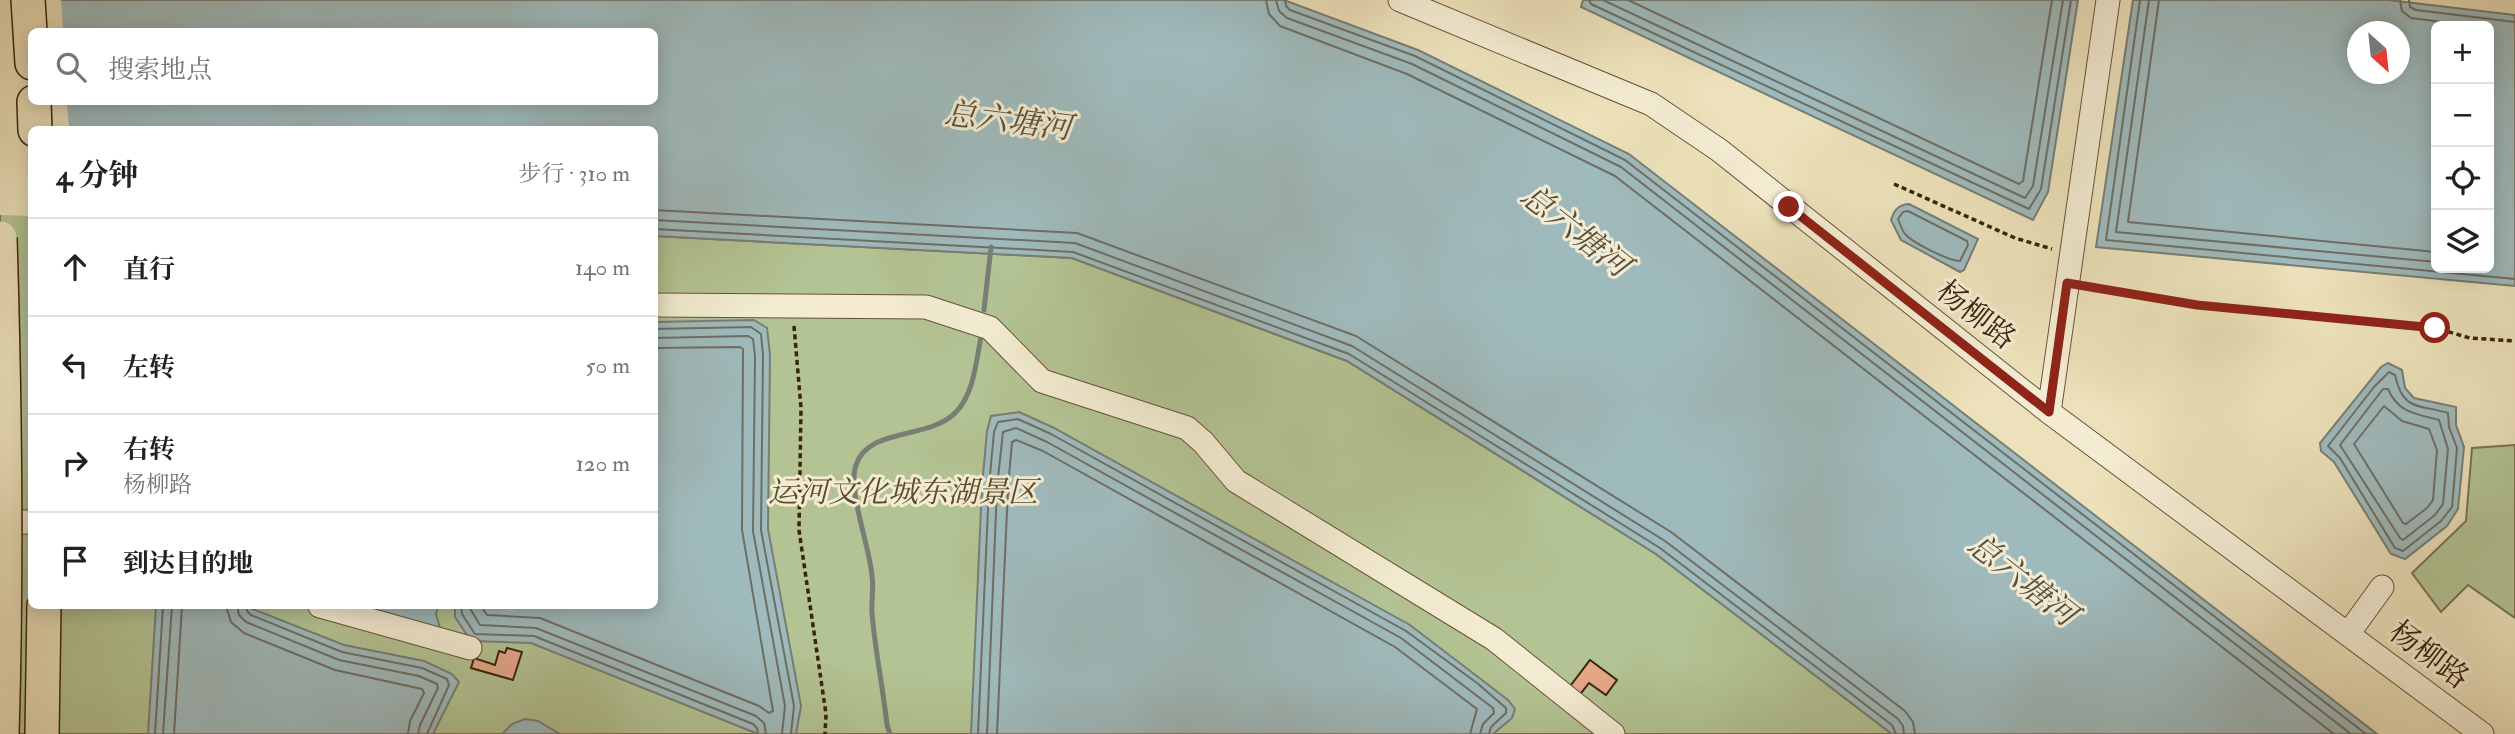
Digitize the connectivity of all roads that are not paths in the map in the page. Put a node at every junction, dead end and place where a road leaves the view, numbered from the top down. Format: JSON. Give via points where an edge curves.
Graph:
{"nodes":[{"id":1,"x":28,"y":0,"type":"edge"},
{"id":2,"x":1400,"y":0,"type":"edge"},
{"id":3,"x":2108,"y":0,"type":"edge"},
{"id":4,"x":30,"y":28,"type":"edge"},
{"id":5,"x":34,"y":105,"type":"edge"},
{"id":6,"x":35,"y":126,"type":"edge"},
{"id":7,"x":0,"y":238,"type":"edge"},
{"id":8,"x":658,"y":305,"type":"edge"},
{"id":9,"x":2049,"y":412,"type":"junction"},
{"id":10,"x":28,"y":522,"type":"edge"},
{"id":11,"x":0,"y":526,"type":"edge"},
{"id":12,"x":2382,"y":587,"type":"dead end"},
{"id":13,"x":44,"y":609,"type":"edge"},
{"id":14,"x":331,"y":609,"type":"edge"},
{"id":15,"x":2347,"y":634,"type":"junction"},
{"id":16,"x":470,"y":648,"type":"dead end"},
{"id":17,"x":2,"y":734,"type":"edge"},
{"id":18,"x":42,"y":734,"type":"edge"},
{"id":19,"x":1613,"y":734,"type":"edge"},
{"id":20,"x":2482,"y":734,"type":"edge"}],
"edges":[{"from":1,"to":4,"type":"highway"},
{"from":2,"to":9,"type":"street","name":"杨柳路","via":[[1651,104],[1718,150]]},
{"from":3,"to":9,"type":"street"},
{"from":5,"to":6,"type":"highway"},
{"from":7,"to":17,"type":"highway","bridge":true,"via":[[6,579]]},
{"from":8,"to":19,"type":"street","via":[[926,307],[990,328],[1042,381],[1187,428],[1236,481],[1494,639]]},
{"from":9,"to":15,"type":"street","name":"杨柳路"},
{"from":10,"to":11,"type":"street"},
{"from":12,"to":15,"type":"street"},
{"from":13,"to":18,"type":"highway"},
{"from":14,"to":16,"type":"street"},
{"from":15,"to":20,"type":"street","name":"杨柳路"}]}
